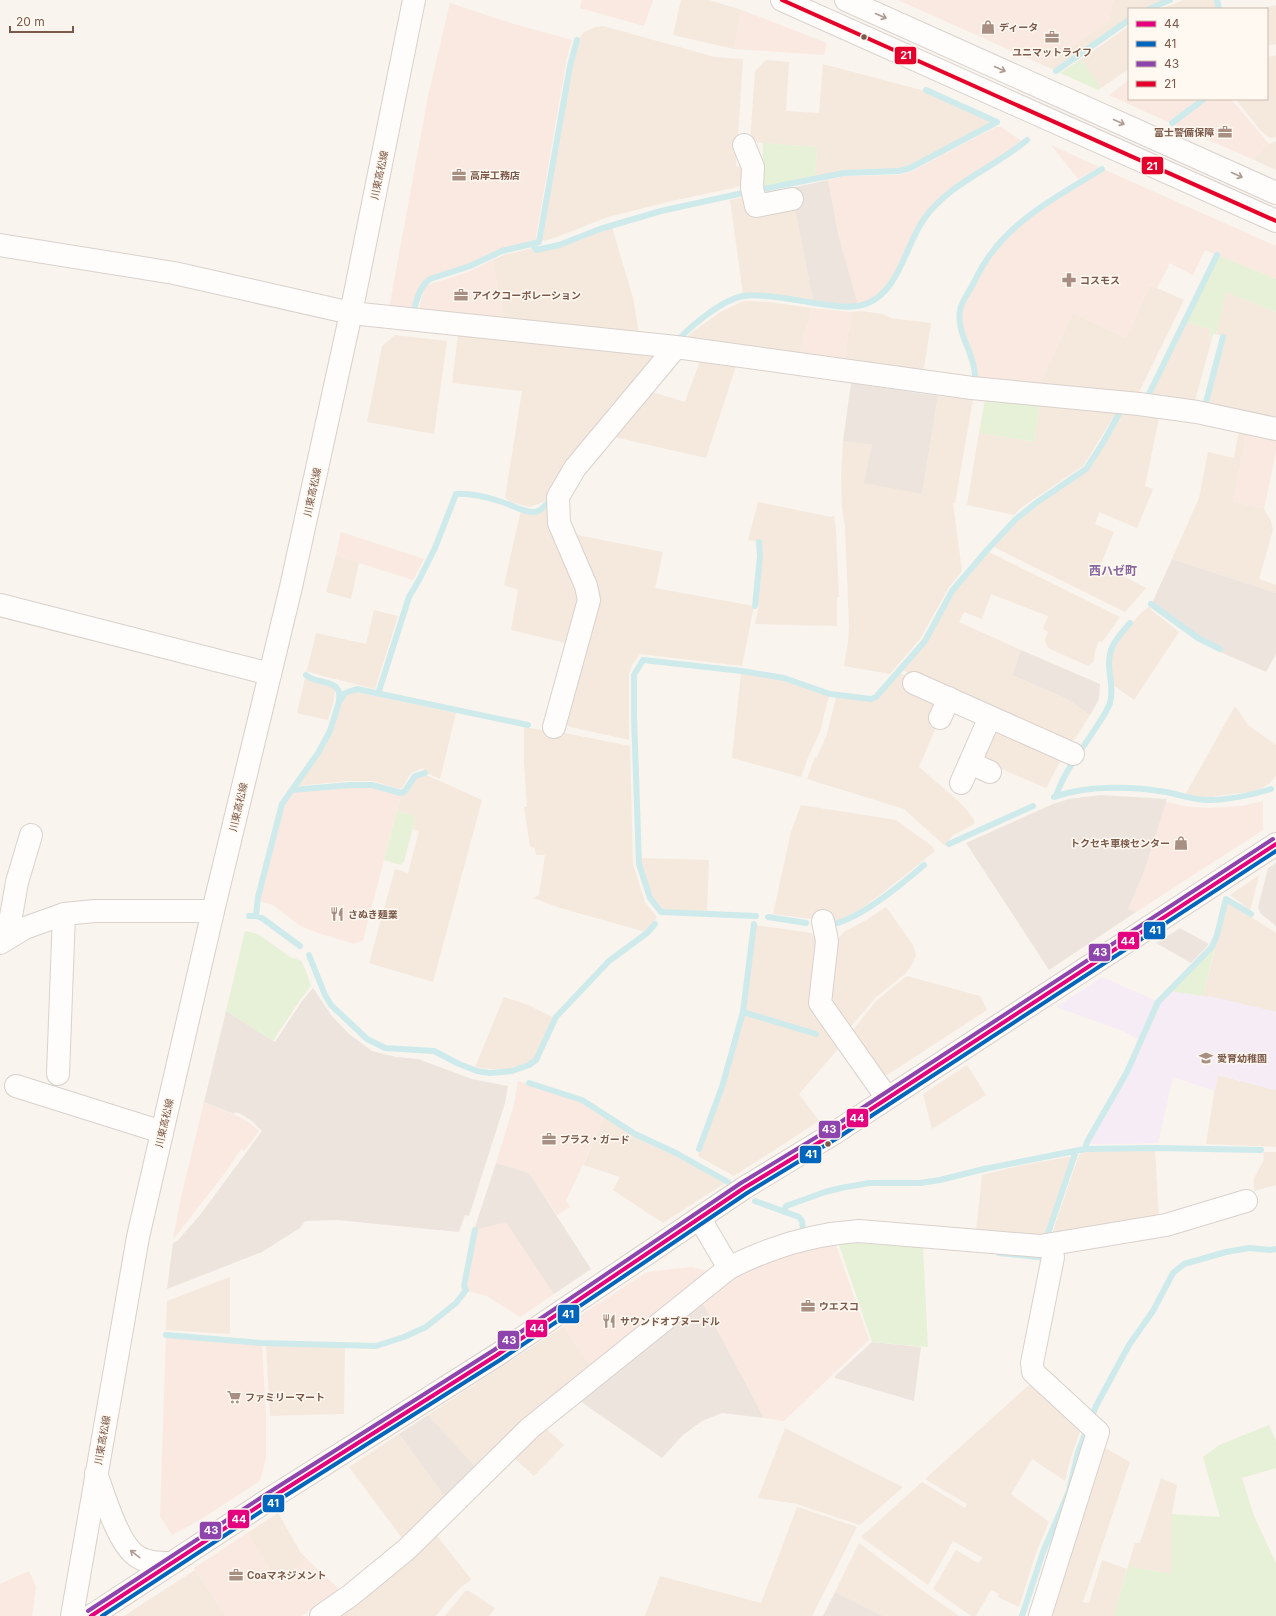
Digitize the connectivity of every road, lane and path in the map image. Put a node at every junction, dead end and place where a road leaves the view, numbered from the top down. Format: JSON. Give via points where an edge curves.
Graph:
{"nodes":[{"id":1,"x":414,"y":0,"type":"edge"},
{"id":2,"x":782,"y":0,"type":"edge"},
{"id":3,"x":846,"y":0,"type":"edge"},
{"id":4,"x":744,"y":145,"type":"dead end"},
{"id":5,"x":1276,"y":192,"type":"edge"},
{"id":6,"x":792,"y":199,"type":"dead end"},
{"id":7,"x":1276,"y":221,"type":"edge"},
{"id":8,"x":0,"y":244,"type":"edge"},
{"id":9,"x":351,"y":314,"type":"junction"},
{"id":10,"x":676,"y":347,"type":"junction"},
{"id":11,"x":1276,"y":429,"type":"edge"},
{"id":12,"x":0,"y":605,"type":"edge"},
{"id":13,"x":270,"y":674,"type":"junction"},
{"id":14,"x":914,"y":683,"type":"dead end"},
{"id":15,"x":949,"y":698,"type":"junction"},
{"id":16,"x":990,"y":717,"type":"junction"},
{"id":17,"x":940,"y":718,"type":"dead end"},
{"id":18,"x":554,"y":727,"type":"dead end"},
{"id":19,"x":1073,"y":754,"type":"dead end"},
{"id":20,"x":970,"y":763,"type":"junction"},
{"id":21,"x":990,"y":772,"type":"dead end"},
{"id":22,"x":961,"y":783,"type":"dead end"},
{"id":23,"x":31,"y":835,"type":"dead end"},
{"id":24,"x":1276,"y":844,"type":"edge"},
{"id":25,"x":213,"y":911,"type":"junction"},
{"id":26,"x":64,"y":914,"type":"junction"},
{"id":27,"x":823,"y":921,"type":"dead end"},
{"id":28,"x":3,"y":941,"type":"edge"},
{"id":29,"x":58,"y":1074,"type":"dead end"},
{"id":30,"x":16,"y":1086,"type":"dead end"},
{"id":31,"x":887,"y":1098,"type":"junction"},
{"id":32,"x":162,"y":1132,"type":"junction"},
{"id":33,"x":1246,"y":1201,"type":"dead end"},
{"id":34,"x":700,"y":1219,"type":"junction"},
{"id":35,"x":1051,"y":1244,"type":"junction"},
{"id":36,"x":729,"y":1268,"type":"junction"},
{"id":37,"x":96,"y":1473,"type":"junction"},
{"id":38,"x":172,"y":1563,"type":"junction"},
{"id":39,"x":72,"y":1616,"type":"edge"},
{"id":40,"x":91,"y":1616,"type":"edge"},
{"id":41,"x":320,"y":1616,"type":"edge"},
{"id":42,"x":1040,"y":1616,"type":"edge"}],
"edges":[{"from":1,"to":9,"type":"street","name":"川東高松線"},
{"from":2,"to":7,"type":"street"},
{"from":3,"to":5,"type":"street","one_way":true},
{"from":4,"to":6,"type":"street","via":[[753,167],[752,188],[756,206]]},
{"from":8,"to":9,"type":"street","via":[[174,273]]},
{"from":9,"to":10,"type":"street"},
{"from":9,"to":13,"type":"street","name":"川東高松線"},
{"from":10,"to":11,"type":"street","via":[[976,388],[1190,411]]},
{"from":10,"to":18,"type":"street","via":[[575,468],[558,497],[560,528],[586,586],[589,600]]},
{"from":12,"to":13,"type":"street"},
{"from":13,"to":25,"type":"street","name":"川東高松線"},
{"from":14,"to":15,"type":"street"},
{"from":15,"to":16,"type":"street"},
{"from":15,"to":17,"type":"street"},
{"from":16,"to":19,"type":"street"},
{"from":16,"to":20,"type":"street"},
{"from":20,"to":21,"type":"street"},
{"from":20,"to":22,"type":"street"},
{"from":23,"to":28,"type":"street"},
{"from":24,"to":31,"type":"street"},
{"from":25,"to":26,"type":"street","via":[[95,911]]},
{"from":25,"to":32,"type":"street","name":"川東高松線"},
{"from":26,"to":28,"type":"street","via":[[25,928]]},
{"from":26,"to":29,"type":"street"},
{"from":27,"to":31,"type":"street","via":[[827,941],[820,1004]]},
{"from":30,"to":32,"type":"street"},
{"from":31,"to":34,"type":"street"},
{"from":32,"to":37,"type":"street","name":"川東高松線","via":[[138,1237]]},
{"from":33,"to":35,"type":"street","via":[[1166,1225]]},
{"from":34,"to":36,"type":"street"},
{"from":34,"to":38,"type":"street","via":[[490,1359]]},
{"from":35,"to":36,"type":"street","via":[[1040,1246],[859,1231],[805,1239]]},
{"from":35,"to":42,"type":"street","via":[[1053,1256],[1032,1363],[1034,1372],[1098,1432]]},
{"from":36,"to":41,"type":"street","via":[[530,1428],[407,1549],[351,1595]]},
{"from":38,"to":37,"type":"street","one_way":true,"via":[[143,1560],[133,1554],[120,1535]]},
{"from":37,"to":39,"type":"street","name":"川東高松線"},
{"from":38,"to":40,"type":"street"}]}
